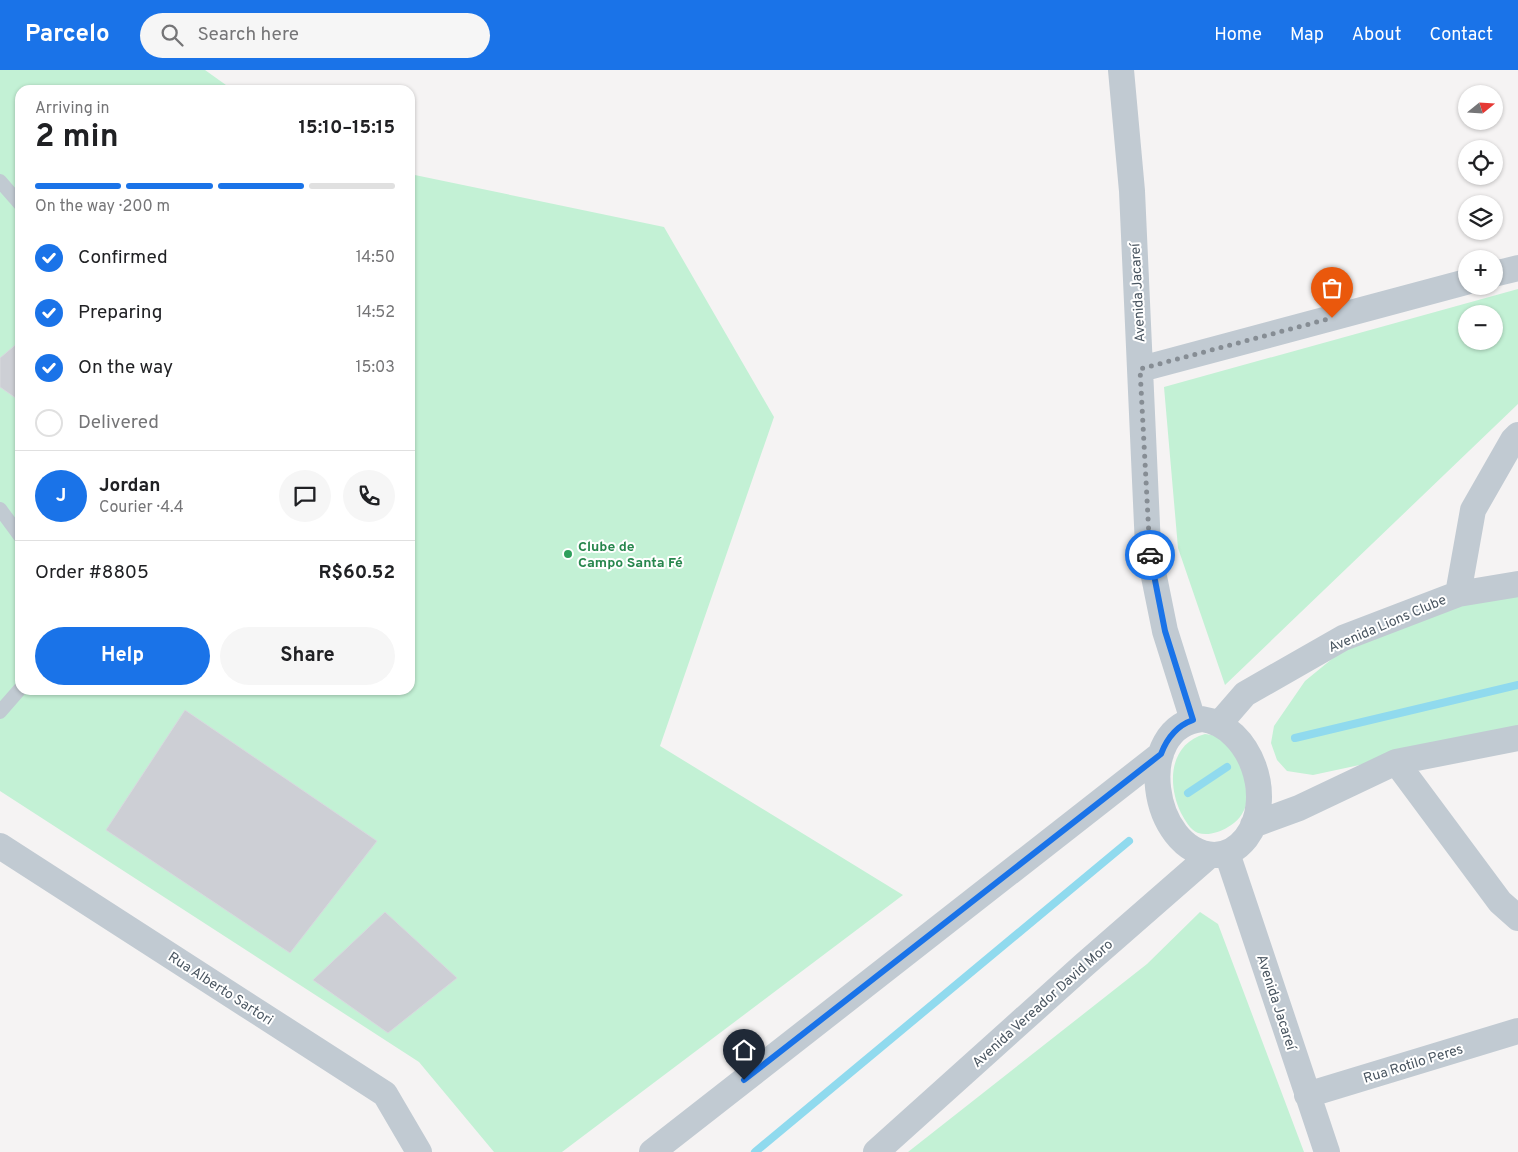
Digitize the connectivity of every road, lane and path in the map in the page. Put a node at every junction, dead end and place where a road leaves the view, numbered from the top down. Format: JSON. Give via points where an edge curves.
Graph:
{"nodes":[{"id":1,"x":1121,"y":70,"type":"edge"},
{"id":2,"x":1140,"y":70,"type":"edge"},
{"id":3,"x":0,"y":180,"type":"edge"},
{"id":4,"x":1132,"y":191,"type":"junction"},
{"id":5,"x":15,"y":198,"type":"edge"},
{"id":6,"x":1518,"y":268,"type":"edge"},
{"id":7,"x":1503,"y":272,"type":"edge"},
{"id":8,"x":1458,"y":284,"type":"edge"},
{"id":9,"x":1140,"y":369,"type":"junction"},
{"id":10,"x":1518,"y":435,"type":"edge"},
{"id":11,"x":0,"y":509,"type":"edge"},
{"id":12,"x":15,"y":529,"type":"edge"},
{"id":13,"x":1518,"y":584,"type":"edge"},
{"id":14,"x":1458,"y":594,"type":"junction"},
{"id":15,"x":15,"y":695,"type":"edge"},
{"id":16,"x":0,"y":712,"type":"edge"},
{"id":17,"x":1193,"y":720,"type":"junction"},
{"id":18,"x":1220,"y":724,"type":"junction"},
{"id":19,"x":1518,"y":738,"type":"edge"},
{"id":20,"x":1161,"y":754,"type":"junction"},
{"id":21,"x":1396,"y":762,"type":"junction"},
{"id":22,"x":1253,"y":825,"type":"junction"},
{"id":23,"x":0,"y":846,"type":"edge"},
{"id":24,"x":1218,"y":854,"type":"junction"},
{"id":25,"x":1518,"y":918,"type":"edge"},
{"id":26,"x":1518,"y":1031,"type":"edge"},
{"id":27,"x":1308,"y":1096,"type":"junction"},
{"id":28,"x":419,"y":1152,"type":"edge"},
{"id":29,"x":652,"y":1152,"type":"edge"},
{"id":30,"x":876,"y":1152,"type":"edge"},
{"id":31,"x":1327,"y":1152,"type":"edge"}],
"edges":[{"from":1,"to":4,"type":"street","name":"Avenida Jacareí"},
{"from":2,"to":4,"type":"street"},
{"from":3,"to":5,"type":"lane"},
{"from":4,"to":9,"type":"street","name":"Avenida Jacareí"},
{"from":6,"to":7,"type":"street"},
{"from":8,"to":9,"type":"street"},
{"from":9,"to":17,"type":"street","name":"Avenida Jacareí","via":[[1148,547],[1165,631]]},
{"from":10,"to":14,"type":"street","via":[[1512,440],[1473,510]]},
{"from":11,"to":12,"type":"lane"},
{"from":13,"to":14,"type":"street","name":"Avenida Lions Clube"},
{"from":14,"to":18,"type":"street","name":"Avenida Lions Clube","via":[[1343,638],[1245,694]]},
{"from":15,"to":16,"type":"lane"},
{"from":17,"to":18,"type":"street"},
{"from":17,"to":20,"type":"street","via":[[1177,729]]},
{"from":18,"to":22,"type":"street","via":[[1236,736],[1253,767],[1258,803]]},
{"from":19,"to":21,"type":"street"},
{"from":20,"to":24,"type":"street","via":[[1157,777],[1164,813],[1183,842],[1201,853]]},
{"from":20,"to":29,"type":"street"},
{"from":21,"to":22,"type":"street","via":[[1298,808]]},
{"from":21,"to":25,"type":"street","via":[[1500,902]]},
{"from":22,"to":24,"type":"street","via":[[1242,842]]},
{"from":23,"to":28,"type":"street","name":"Rua Alberto Sartori","via":[[385,1094]]},
{"from":24,"to":27,"type":"street","name":"Avenida Jacareí"},
{"from":24,"to":30,"type":"street","name":"Avenida Vereador David Moro"},
{"from":26,"to":27,"type":"street","name":"Rua Rotilo Peres"},
{"from":27,"to":31,"type":"street","name":"Avenida Jacareí"}]}
